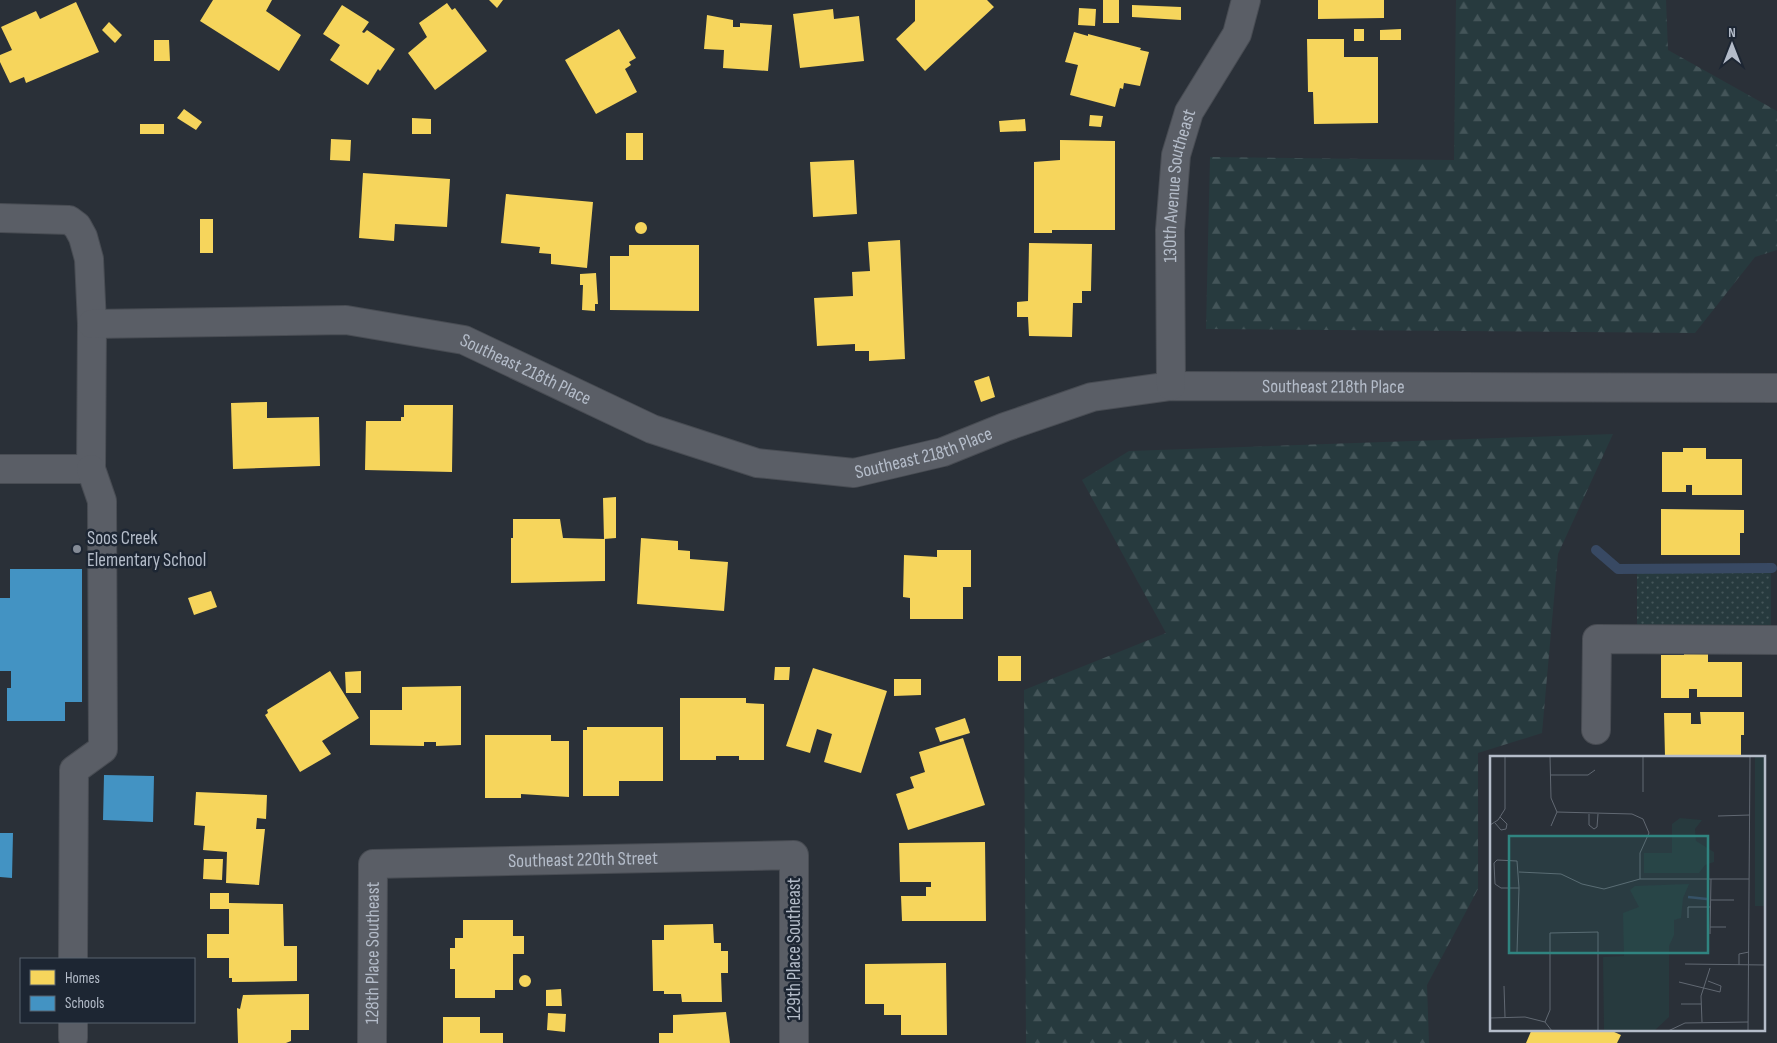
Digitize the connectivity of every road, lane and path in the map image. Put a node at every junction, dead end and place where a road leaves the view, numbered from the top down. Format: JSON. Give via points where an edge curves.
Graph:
{"nodes":[{"id":1,"x":1246,"y":0,"type":"edge"},
{"id":2,"x":0,"y":218,"type":"edge"},
{"id":3,"x":92,"y":324,"type":"junction"},
{"id":4,"x":1171,"y":386,"type":"junction"},
{"id":5,"x":1777,"y":388,"type":"edge"},
{"id":6,"x":0,"y":469,"type":"edge"},
{"id":7,"x":91,"y":469,"type":"junction"},
{"id":8,"x":1777,"y":640,"type":"edge"},
{"id":9,"x":1596,"y":730,"type":"dead end"},
{"id":10,"x":794,"y":855,"type":"joint"},
{"id":11,"x":373,"y":864,"type":"joint"},
{"id":12,"x":73,"y":958,"type":"edge"},
{"id":13,"x":372,"y":1043,"type":"edge"},
{"id":14,"x":794,"y":1043,"type":"edge"}],
"edges":[{"from":1,"to":4,"type":"street","name":"130th Avenue Southeast","via":[[1237,34],[1189,112],[1176,155],[1170,230]]},
{"from":2,"to":3,"type":"street","via":[[68,220],[77,226],[89,258]]},
{"from":3,"to":4,"type":"street","name":"Southeast 218th Place","via":[[346,320],[464,340],[652,429],[757,463],[854,473],[942,452],[1092,397]]},
{"from":3,"to":7,"type":"street"},
{"from":4,"to":5,"type":"street","name":"Southeast 218th Place"},
{"from":6,"to":7,"type":"street"},
{"from":7,"to":12,"type":"street","via":[[102,501],[103,749],[74,770]]},
{"from":8,"to":9,"type":"street","via":[[1596,639]]},
{"from":10,"to":11,"type":"street","name":"Southeast 220th Street"},
{"from":10,"to":14,"type":"street","name":"129th Place Southeast"},
{"from":11,"to":13,"type":"street","name":"128th Place Southeast"}]}
